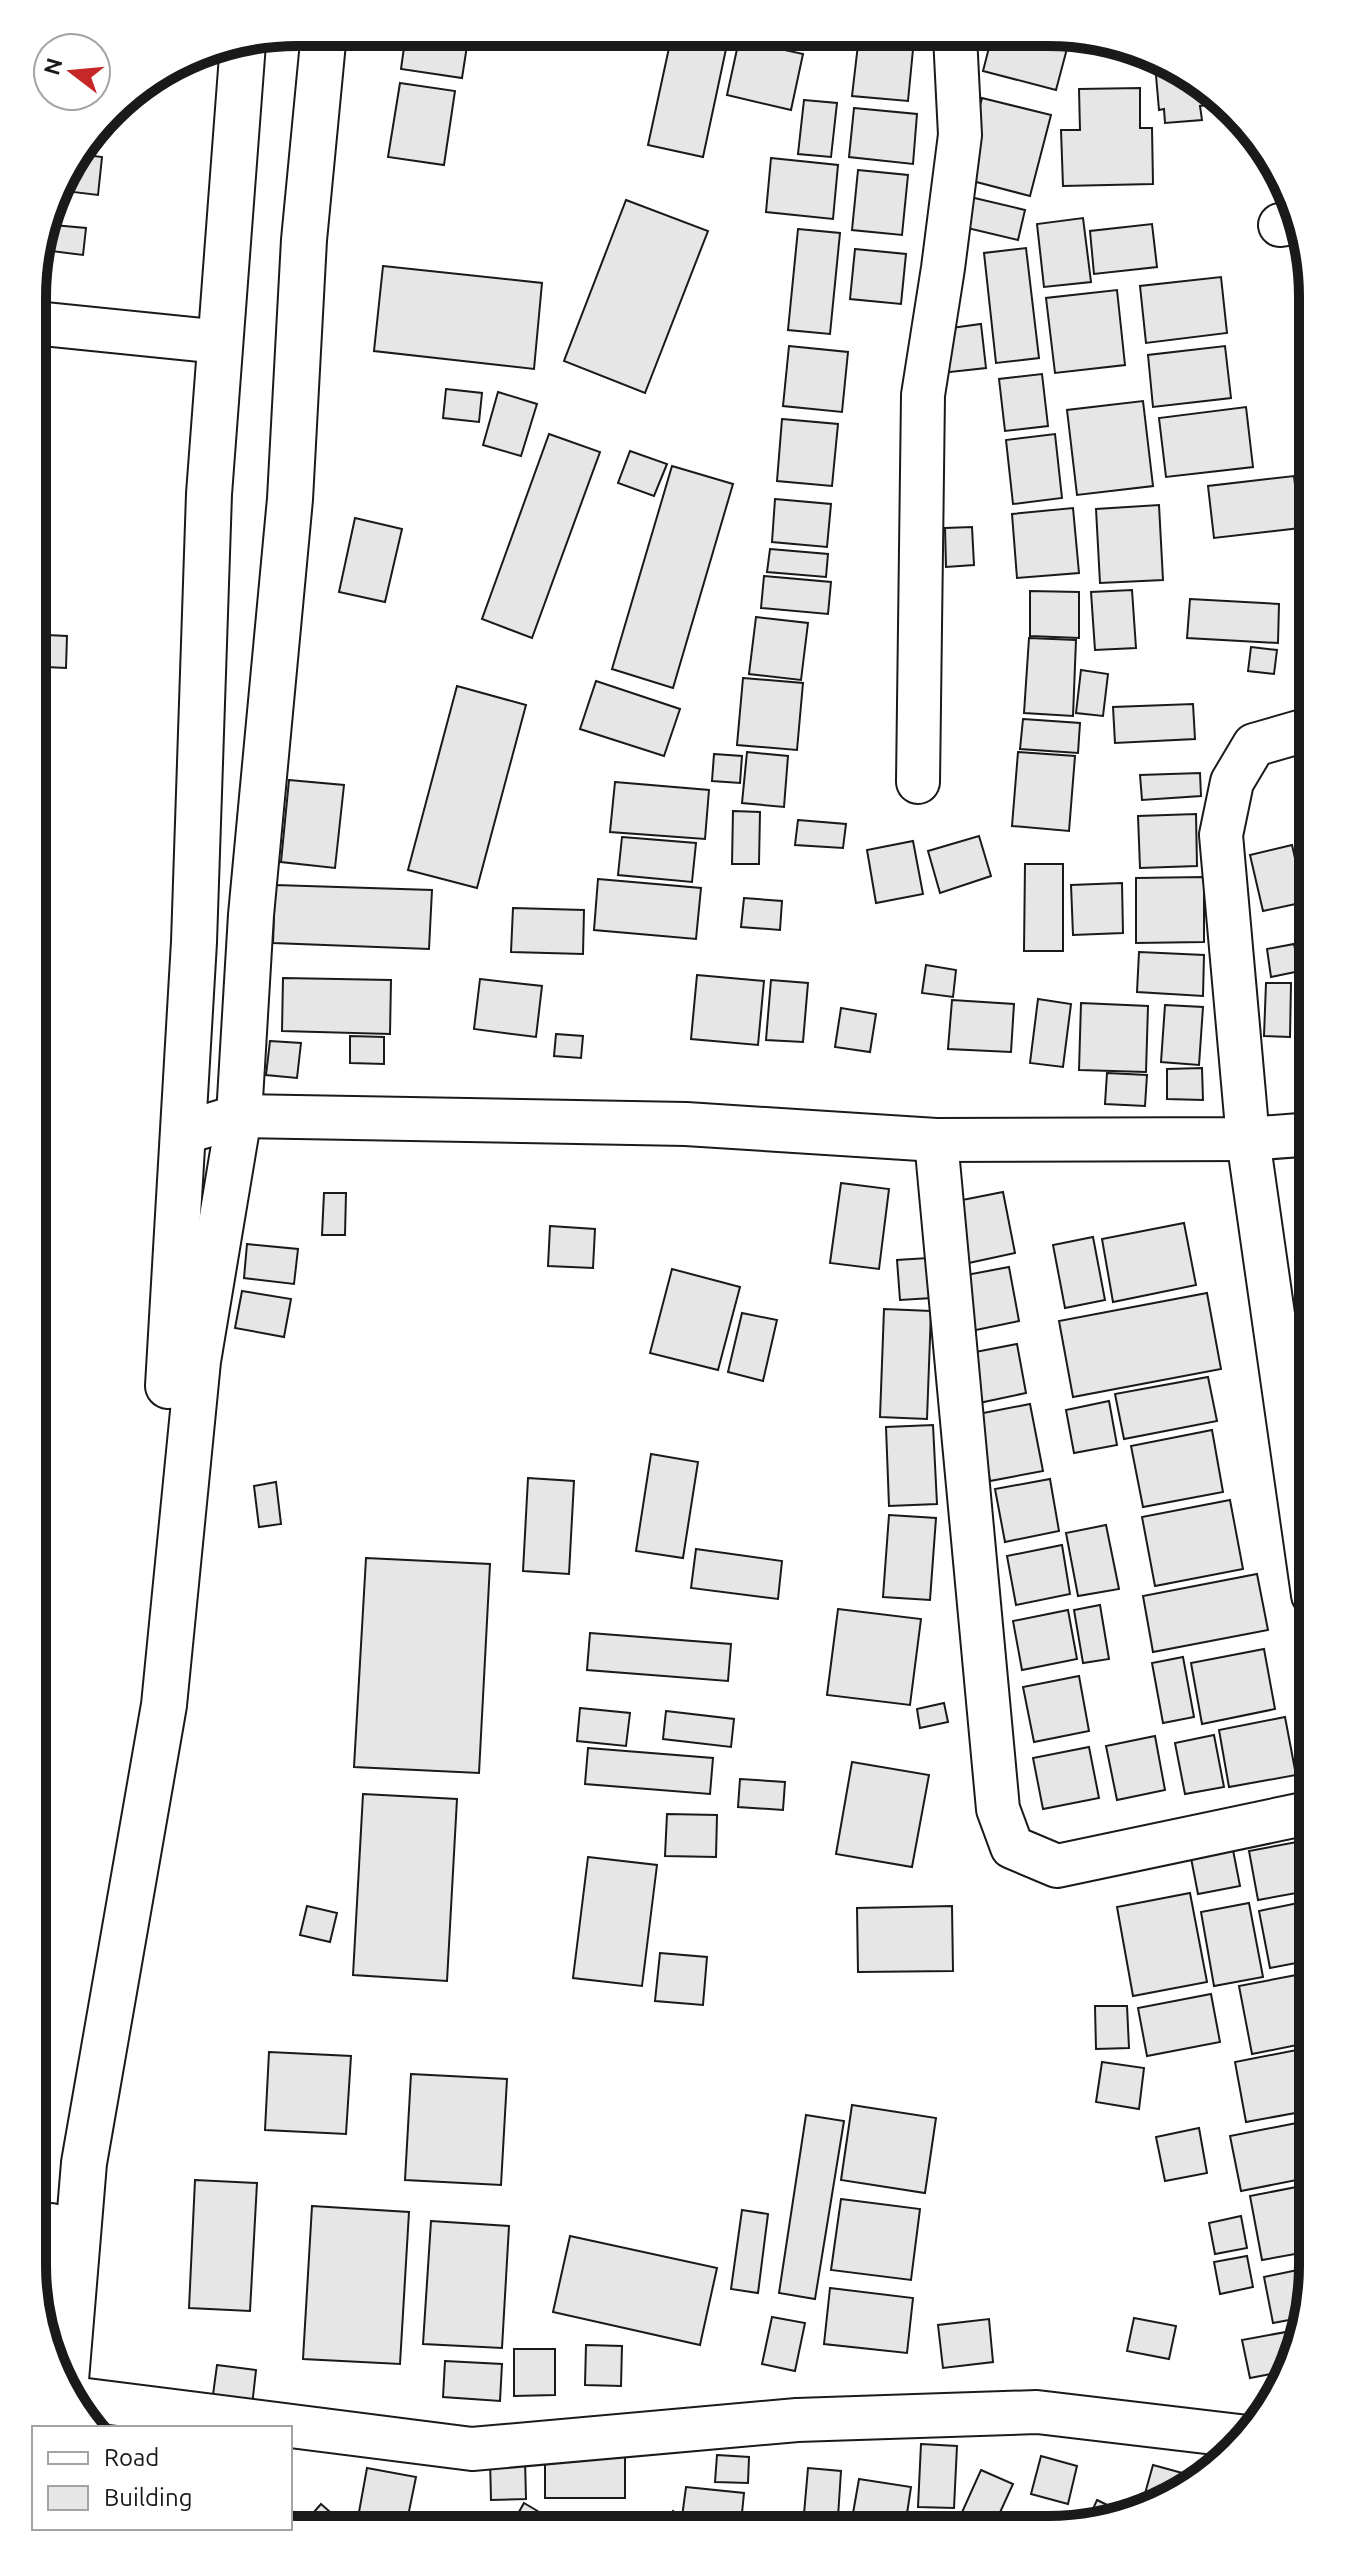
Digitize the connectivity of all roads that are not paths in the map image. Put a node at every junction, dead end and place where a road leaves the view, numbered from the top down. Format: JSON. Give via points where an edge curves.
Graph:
{"nodes":[{"id":1,"x":323,"y":46,"type":"edge"},
{"id":2,"x":956,"y":46,"type":"edge"},
{"id":3,"x":242,"y":52,"type":"edge"},
{"id":4,"x":46,"y":324,"type":"edge"},
{"id":5,"x":221,"y":342,"type":"junction"},
{"id":6,"x":1299,"y":732,"type":"edge"},
{"id":7,"x":918,"y":782,"type":"dead end"},
{"id":8,"x":239,"y":1116,"type":"junction"},
{"id":9,"x":183,"y":1133,"type":"junction"},
{"id":10,"x":1299,"y":1135,"type":"edge"},
{"id":11,"x":1248,"y":1139,"type":"junction"},
{"id":12,"x":936,"y":1140,"type":"junction"},
{"id":13,"x":1298,"y":1493,"type":"edge"},
{"id":14,"x":1298,"y":1815,"type":"edge"},
{"id":15,"x":46,"y":2258,"type":"edge"},
{"id":16,"x":67,"y":2365,"type":"edge"},
{"id":17,"x":85,"y":2400,"type":"edge"},
{"id":18,"x":291,"y":2426,"type":"edge"},
{"id":19,"x":292,"y":2426,"type":"edge"},
{"id":20,"x":1233,"y":2435,"type":"edge"}],
"edges":[{"from":1,"to":8,"type":"main road"},
{"from":2,"to":7,"type":"street","via":[[960,135],[923,395]]},
{"from":3,"to":5,"type":"main road"},
{"from":4,"to":5,"type":"street"},
{"from":5,"to":9,"type":"main road","via":[[209,494]]},
{"from":6,"to":11,"type":"street","via":[[1254,745],[1232,782],[1221,835]]},
{"from":8,"to":9,"type":"street"},
{"from":8,"to":12,"type":"street","via":[[686,1124]]},
{"from":8,"to":16,"type":"main road","via":[[198,1361],[164,1705],[84,2163]]},
{"from":9,"to":15,"type":"main road","via":[[170,1369],[137,1712]]},
{"from":10,"to":11,"type":"street"},
{"from":11,"to":12,"type":"street"},
{"from":11,"to":13,"type":"street"},
{"from":12,"to":14,"type":"street","via":[[998,1809],[1012,1847],[1057,1866]]},
{"from":17,"to":18,"type":"street"},
{"from":19,"to":20,"type":"street","via":[[472,2449],[797,2420],[1037,2412]]}]}
